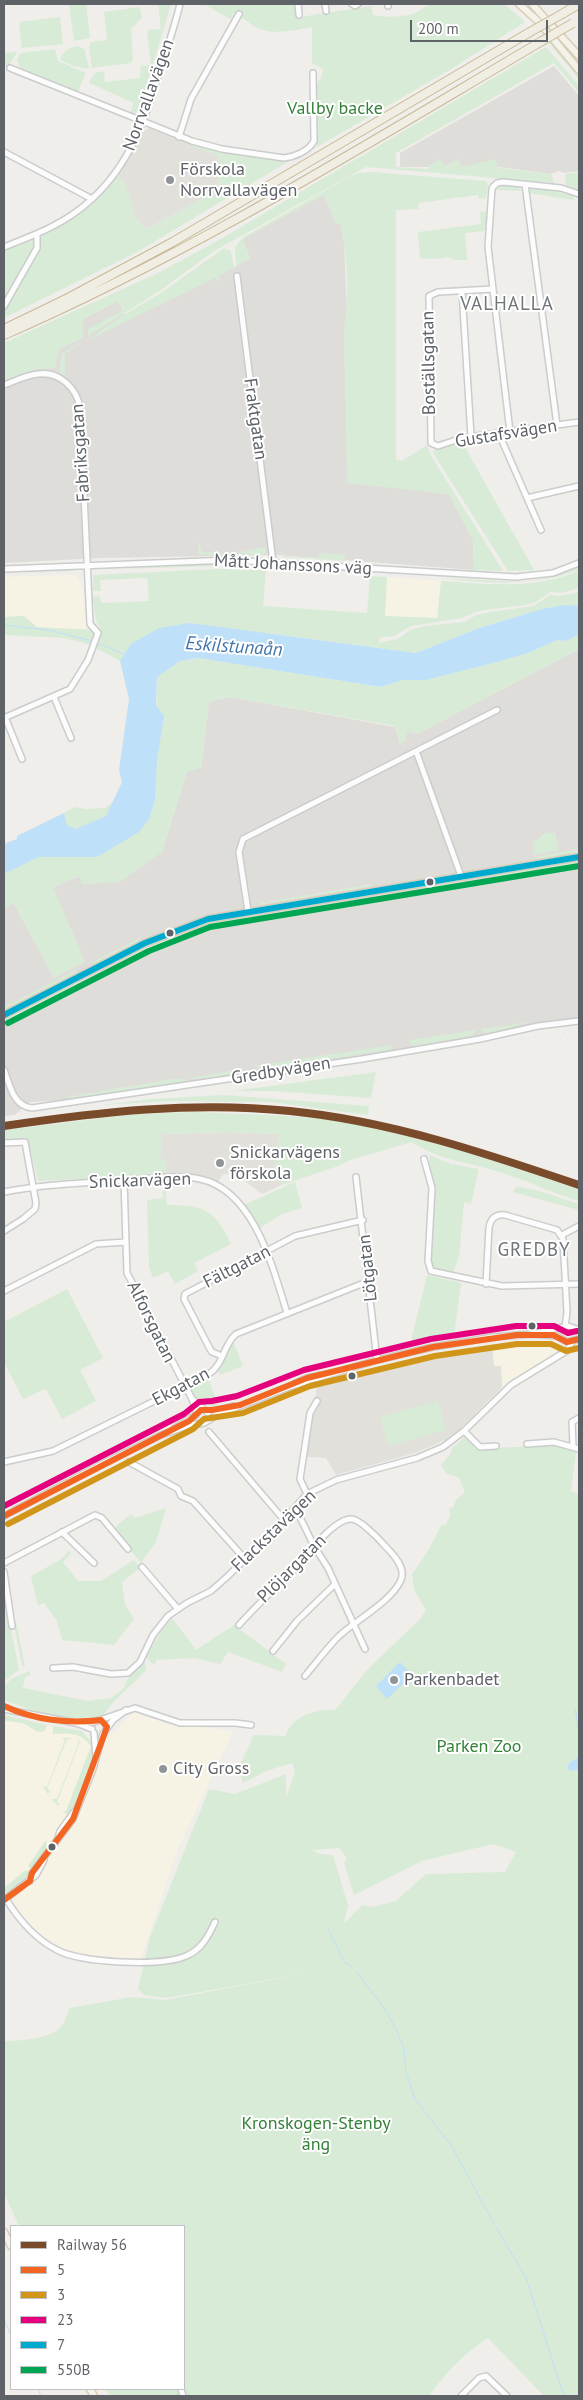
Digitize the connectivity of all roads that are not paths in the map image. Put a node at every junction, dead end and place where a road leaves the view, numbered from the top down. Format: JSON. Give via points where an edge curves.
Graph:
{"nodes":[{"id":1,"x":180,"y":4,"type":"edge"},
{"id":2,"x":298,"y":4,"type":"edge"},
{"id":3,"x":325,"y":4,"type":"edge"},
{"id":4,"x":352,"y":4,"type":"edge"},
{"id":5,"x":358,"y":4,"type":"edge"},
{"id":6,"x":519,"y":4,"type":"edge"},
{"id":7,"x":532,"y":4,"type":"edge"},
{"id":8,"x":579,"y":4,"type":"edge"},
{"id":9,"x":326,"y":11,"type":"dead end"},
{"id":10,"x":239,"y":14,"type":"dead end"},
{"id":11,"x":299,"y":15,"type":"dead end"},
{"id":12,"x":576,"y":21,"type":"edge"},
{"id":13,"x":579,"y":56,"type":"edge"},
{"id":14,"x":10,"y":68,"type":"dead end"},
{"id":15,"x":579,"y":70,"type":"edge"},
{"id":16,"x":313,"y":73,"type":"dead end"},
{"id":17,"x":143,"y":123,"type":"junction"},
{"id":18,"x":179,"y":136,"type":"junction"},
{"id":19,"x":4,"y":152,"type":"edge"},
{"id":20,"x":525,"y":184,"type":"junction"},
{"id":21,"x":579,"y":194,"type":"edge"},
{"id":22,"x":92,"y":199,"type":"junction"},
{"id":23,"x":37,"y":234,"type":"junction"},
{"id":24,"x":4,"y":247,"type":"edge"},
{"id":25,"x":237,"y":276,"type":"dead end"},
{"id":26,"x":493,"y":289,"type":"junction"},
{"id":27,"x":462,"y":291,"type":"junction"},
{"id":28,"x":4,"y":306,"type":"edge"},
{"id":29,"x":4,"y":329,"type":"edge"},
{"id":30,"x":4,"y":335,"type":"edge"},
{"id":31,"x":4,"y":385,"type":"edge"},
{"id":32,"x":579,"y":422,"type":"edge"},
{"id":33,"x":558,"y":425,"type":"junction"},
{"id":34,"x":510,"y":432,"type":"junction"},
{"id":35,"x":499,"y":434,"type":"junction"},
{"id":36,"x":470,"y":436,"type":"junction"},
{"id":37,"x":434,"y":446,"type":"joint"},
{"id":38,"x":579,"y":486,"type":"edge"},
{"id":39,"x":527,"y":498,"type":"junction"},
{"id":40,"x":542,"y":530,"type":"dead end"},
{"id":41,"x":274,"y":562,"type":"junction"},
{"id":42,"x":579,"y":562,"type":"edge"},
{"id":43,"x":87,"y":565,"type":"junction"},
{"id":44,"x":4,"y":568,"type":"edge"},
{"id":45,"x":54,"y":697,"type":"junction"},
{"id":46,"x":497,"y":710,"type":"dead end"},
{"id":47,"x":4,"y":718,"type":"edge"},
{"id":48,"x":71,"y":738,"type":"dead end"},
{"id":49,"x":416,"y":751,"type":"junction"},
{"id":50,"x":22,"y":759,"type":"dead end"},
{"id":51,"x":579,"y":857,"type":"edge"},
{"id":52,"x":461,"y":876,"type":"junction"},
{"id":53,"x":248,"y":911,"type":"junction"},
{"id":54,"x":4,"y":1015,"type":"edge"},
{"id":55,"x":579,"y":1021,"type":"edge"},
{"id":56,"x":4,"y":1070,"type":"edge"},
{"id":57,"x":4,"y":1143,"type":"edge"},
{"id":58,"x":424,"y":1159,"type":"dead end"},
{"id":59,"x":356,"y":1177,"type":"dead end"},
{"id":60,"x":124,"y":1180,"type":"junction"},
{"id":61,"x":33,"y":1186,"type":"junction"},
{"id":62,"x":4,"y":1192,"type":"edge"},
{"id":63,"x":363,"y":1220,"type":"junction"},
{"id":64,"x":579,"y":1226,"type":"edge"},
{"id":65,"x":4,"y":1231,"type":"edge"},
{"id":66,"x":562,"y":1235,"type":"junction"},
{"id":67,"x":126,"y":1242,"type":"junction"},
{"id":68,"x":268,"y":1251,"type":"junction"},
{"id":69,"x":369,"y":1281,"type":"junction"},
{"id":70,"x":486,"y":1284,"type":"junction"},
{"id":71,"x":579,"y":1284,"type":"edge"},
{"id":72,"x":565,"y":1285,"type":"junction"},
{"id":73,"x":4,"y":1291,"type":"edge"},
{"id":74,"x":287,"y":1313,"type":"junction"},
{"id":75,"x":570,"y":1328,"type":"edge"},
{"id":76,"x":532,"y":1334,"type":"junction"},
{"id":77,"x":561,"y":1338,"type":"junction"},
{"id":78,"x":579,"y":1339,"type":"edge"},
{"id":79,"x":572,"y":1341,"type":"junction"},
{"id":80,"x":560,"y":1354,"type":"junction"},
{"id":81,"x":222,"y":1356,"type":"junction"},
{"id":82,"x":377,"y":1360,"type":"junction"},
{"id":83,"x":184,"y":1386,"type":"junction"},
{"id":84,"x":257,"y":1398,"type":"junction"},
{"id":85,"x":192,"y":1399,"type":"junction"},
{"id":86,"x":316,"y":1401,"type":"dead end"},
{"id":87,"x":205,"y":1411,"type":"junction"},
{"id":88,"x":196,"y":1414,"type":"junction"},
{"id":89,"x":579,"y":1418,"type":"edge"},
{"id":90,"x":207,"y":1421,"type":"junction"},
{"id":91,"x":199,"y":1423,"type":"junction"},
{"id":92,"x":464,"y":1431,"type":"junction"},
{"id":93,"x":209,"y":1432,"type":"dead end"},
{"id":94,"x":161,"y":1435,"type":"junction"},
{"id":95,"x":527,"y":1444,"type":"dead end"},
{"id":96,"x":496,"y":1446,"type":"dead end"},
{"id":97,"x":572,"y":1446,"type":"junction"},
{"id":98,"x":579,"y":1448,"type":"edge"},
{"id":99,"x":4,"y":1462,"type":"edge"},
{"id":100,"x":129,"y":1462,"type":"dead end"},
{"id":101,"x":307,"y":1494,"type":"junction"},
{"id":102,"x":295,"y":1507,"type":"junction"},
{"id":103,"x":4,"y":1517,"type":"edge"},
{"id":104,"x":284,"y":1520,"type":"junction"},
{"id":105,"x":62,"y":1532,"type":"junction"},
{"id":106,"x":314,"y":1546,"type":"junction"},
{"id":107,"x":128,"y":1550,"type":"dead end"},
{"id":108,"x":245,"y":1559,"type":"junction"},
{"id":109,"x":4,"y":1563,"type":"edge"},
{"id":110,"x":94,"y":1563,"type":"dead end"},
{"id":111,"x":142,"y":1567,"type":"dead end"},
{"id":112,"x":4,"y":1572,"type":"edge"},
{"id":113,"x":335,"y":1584,"type":"junction"},
{"id":114,"x":178,"y":1609,"type":"junction"},
{"id":115,"x":352,"y":1625,"type":"junction"},
{"id":116,"x":12,"y":1626,"type":"dead end"},
{"id":117,"x":239,"y":1626,"type":"dead end"},
{"id":118,"x":364,"y":1649,"type":"dead end"},
{"id":119,"x":273,"y":1651,"type":"dead end"},
{"id":120,"x":53,"y":1668,"type":"dead end"},
{"id":121,"x":305,"y":1676,"type":"dead end"},
{"id":122,"x":5,"y":1708,"type":"edge"},
{"id":123,"x":126,"y":1710,"type":"junction"},
{"id":124,"x":97,"y":1721,"type":"junction"},
{"id":125,"x":76,"y":1723,"type":"junction"},
{"id":126,"x":251,"y":1726,"type":"dead end"},
{"id":127,"x":107,"y":1727,"type":"junction"},
{"id":128,"x":93,"y":1731,"type":"junction"},
{"id":129,"x":102,"y":1734,"type":"junction"},
{"id":130,"x":96,"y":1759,"type":"junction"},
{"id":131,"x":5,"y":1900,"type":"edge"},
{"id":132,"x":215,"y":1922,"type":"dead end"},
{"id":133,"x":4,"y":2232,"type":"edge"},
{"id":134,"x":10,"y":2244,"type":"edge"},
{"id":135,"x":461,"y":2396,"type":"edge"},
{"id":136,"x":507,"y":2396,"type":"edge"}],
"edges":[{"from":1,"to":17,"type":"street","name":"Norrvallavägen"},
{"from":2,"to":11,"type":"street"},
{"from":3,"to":9,"type":"street"},
{"from":4,"to":5,"type":"street"},
{"from":6,"to":15,"type":"main road","via":[[539,22]]},
{"from":7,"to":13,"type":"main road"},
{"from":8,"to":29,"type":"highway","bridge":true,"via":[[171,243]]},
{"from":10,"to":18,"type":"street","via":[[191,99]]},
{"from":12,"to":30,"type":"highway","bridge":true,"via":[[232,223],[98,292]]},
{"from":14,"to":17,"type":"street"},
{"from":16,"to":18,"type":"street","via":[[314,141],[294,156],[284,158],[222,149]]},
{"from":17,"to":18,"type":"street"},
{"from":17,"to":22,"type":"street","name":"Norrvallavägen","via":[[121,166]]},
{"from":19,"to":22,"type":"street"},
{"from":20,"to":21,"type":"street","via":[[561,188]]},
{"from":20,"to":26,"type":"street","via":[[499,182],[492,188],[488,247]]},
{"from":20,"to":33,"type":"street"},
{"from":22,"to":23,"type":"street","name":"Norrvallavägen","via":[[71,216]]},
{"from":23,"to":24,"type":"street","name":"Norrvallavägen"},
{"from":23,"to":28,"type":"street","via":[[37,248]]},
{"from":25,"to":41,"type":"street","name":"Fraktgatan"},
{"from":26,"to":27,"type":"street"},
{"from":26,"to":34,"type":"street"},
{"from":27,"to":36,"type":"street"},
{"from":27,"to":37,"type":"street","name":"Boställsgatan","via":[[434,293],[428,300],[429,439]]},
{"from":31,"to":43,"type":"street","name":"Fabriksgatan","via":[[28,376],[49,374],[63,380],[77,396]]},
{"from":32,"to":33,"type":"street","name":"Gustafsvägen"},
{"from":33,"to":34,"type":"street","name":"Gustafsvägen"},
{"from":34,"to":35,"type":"street","name":"Gustafsvägen"},
{"from":35,"to":36,"type":"street","name":"Gustafsvägen"},
{"from":35,"to":39,"type":"street"},
{"from":36,"to":37,"type":"street","name":"Gustafsvägen"},
{"from":38,"to":39,"type":"street"},
{"from":39,"to":40,"type":"street"},
{"from":41,"to":42,"type":"street","name":"Mått Johanssons väg","via":[[516,578],[553,573]]},
{"from":41,"to":43,"type":"street","name":"Mått Johanssons väg","via":[[230,560]]},
{"from":43,"to":44,"type":"street","name":"Mått Johanssons väg"},
{"from":43,"to":45,"type":"street","name":"Fabriksgatan","via":[[90,624],[96,629],[97,639],[74,685]]},
{"from":45,"to":47,"type":"street"},
{"from":45,"to":48,"type":"street"},
{"from":46,"to":49,"type":"street"},
{"from":47,"to":50,"type":"street"},
{"from":49,"to":52,"type":"street"},
{"from":49,"to":53,"type":"street","via":[[243,839],[238,852]]},
{"from":51,"to":52,"type":"main road"},
{"from":52,"to":53,"type":"main road"},
{"from":53,"to":54,"type":"main road","via":[[208,919],[163,935]]},
{"from":55,"to":56,"type":"street","name":"Gredbyvägen","via":[[362,1059],[32,1108],[17,1102]]},
{"from":57,"to":61,"type":"street","via":[[25,1142]]},
{"from":58,"to":70,"type":"street","via":[[432,1188],[429,1270]]},
{"from":59,"to":63,"type":"street","name":"Lötgatan"},
{"from":60,"to":61,"type":"street","name":"Snickarvägen"},
{"from":60,"to":67,"type":"street","name":"Alforsgatan"},
{"from":60,"to":68,"type":"street","name":"Snickarvägen","via":[[186,1177],[213,1183],[240,1205]]},
{"from":61,"to":62,"type":"street","name":"Snickarvägen"},
{"from":61,"to":65,"type":"street","via":[[35,1209]]},
{"from":63,"to":68,"type":"street","name":"Fältgatan","via":[[295,1236]]},
{"from":63,"to":69,"type":"street","name":"Lötgatan"},
{"from":64,"to":66,"type":"street"},
{"from":66,"to":70,"type":"street","via":[[557,1230],[505,1215],[496,1217],[489,1227]]},
{"from":66,"to":72,"type":"street"},
{"from":67,"to":73,"type":"street","via":[[96,1244]]},
{"from":67,"to":83,"type":"street","name":"Alforsgatan","via":[[129,1279]]},
{"from":68,"to":74,"type":"street","name":"Snickarvägen"},
{"from":68,"to":81,"type":"street","name":"Fältgatan","via":[[184,1296],[210,1349]]},
{"from":69,"to":74,"type":"street","name":"Ekgatan"},
{"from":69,"to":82,"type":"street","name":"Lötgatan"},
{"from":70,"to":72,"type":"street"},
{"from":71,"to":72,"type":"street"},
{"from":72,"to":75,"type":"street"},
{"from":74,"to":81,"type":"street","name":"Ekgatan","via":[[236,1334]]},
{"from":75,"to":76,"type":"street"},
{"from":75,"to":77,"type":"street"},
{"from":75,"to":79,"type":"street","via":[[576,1335]]},
{"from":76,"to":77,"type":"street"},
{"from":76,"to":82,"type":"street","via":[[442,1346]]},
{"from":77,"to":79,"type":"street"},
{"from":77,"to":80,"type":"street"},
{"from":78,"to":79,"type":"street"},
{"from":79,"to":80,"type":"street","name":"Flackstavägen","via":[[568,1350]]},
{"from":80,"to":92,"type":"street","name":"Flackstavägen","via":[[511,1385]]},
{"from":81,"to":83,"type":"street","name":"Ekgatan","via":[[214,1371]]},
{"from":82,"to":84,"type":"street"},
{"from":83,"to":85,"type":"street","name":"Alforsgatan"},
{"from":83,"to":99,"type":"street","name":"Ekgatan","via":[[53,1451]]},
{"from":84,"to":87,"type":"street","via":[[215,1412]]},
{"from":84,"to":90,"type":"street"},
{"from":85,"to":87,"type":"street","name":"Alforsgatan"},
{"from":85,"to":88,"type":"street","name":"Alforsgatan"},
{"from":86,"to":101,"type":"street","via":[[310,1413],[300,1479]]},
{"from":87,"to":88,"type":"street"},
{"from":87,"to":90,"type":"street","via":[[209,1416]]},
{"from":88,"to":91,"type":"street","name":"Alforsgatan"},
{"from":88,"to":94,"type":"street"},
{"from":89,"to":97,"type":"street","via":[[572,1422]]},
{"from":90,"to":91,"type":"street"},
{"from":91,"to":94,"type":"street"},
{"from":92,"to":96,"type":"street","via":[[480,1447]]},
{"from":92,"to":101,"type":"street","name":"Flackstavägen","via":[[426,1455],[336,1480]]},
{"from":93,"to":104,"type":"street"},
{"from":94,"to":103,"type":"street"},
{"from":95,"to":97,"type":"street","via":[[554,1442]]},
{"from":97,"to":98,"type":"street"},
{"from":100,"to":108,"type":"street","via":[[193,1501]]},
{"from":101,"to":102,"type":"street","name":"Flackstavägen"},
{"from":102,"to":104,"type":"street","name":"Flackstavägen"},
{"from":102,"to":106,"type":"street"},
{"from":104,"to":108,"type":"street","name":"Flackstavägen"},
{"from":105,"to":107,"type":"street","via":[[92,1515],[98,1516]]},
{"from":105,"to":109,"type":"street"},
{"from":105,"to":110,"type":"street"},
{"from":106,"to":113,"type":"street"},
{"from":106,"to":115,"type":"street","name":"Plöjargatan","via":[[350,1518],[379,1539],[395,1556],[402,1570],[400,1581],[387,1596]]},
{"from":106,"to":117,"type":"street","name":"Plöjargatan"},
{"from":108,"to":114,"type":"street","name":"Flackstavägen","via":[[211,1591]]},
{"from":111,"to":114,"type":"street"},
{"from":112,"to":116,"type":"street"},
{"from":113,"to":115,"type":"street"},
{"from":113,"to":119,"type":"street","via":[[297,1621]]},
{"from":114,"to":120,"type":"street","name":"Flackstavägen","via":[[160,1625],[140,1662],[128,1673]]},
{"from":115,"to":118,"type":"street"},
{"from":115,"to":121,"type":"street"},
{"from":122,"to":125,"type":"street"},
{"from":123,"to":124,"type":"street"},
{"from":123,"to":126,"type":"street","via":[[135,1708],[180,1723]]},
{"from":123,"to":127,"type":"street"},
{"from":124,"to":125,"type":"street"},
{"from":124,"to":127,"type":"street","via":[[104,1721]]},
{"from":124,"to":128,"type":"street"},
{"from":125,"to":128,"type":"street"},
{"from":127,"to":129,"type":"street"},
{"from":128,"to":129,"type":"street"},
{"from":128,"to":130,"type":"street"},
{"from":129,"to":130,"type":"street"},
{"from":130,"to":131,"type":"street","via":[[76,1810],[60,1831],[36,1875]]},
{"from":131,"to":132,"type":"street","via":[[43,1941],[66,1954],[91,1961],[178,1959],[200,1947]]},
{"from":133,"to":134,"type":"main road"},
{"from":135,"to":136,"type":"street","via":[[479,2378],[486,2376]]}]}
